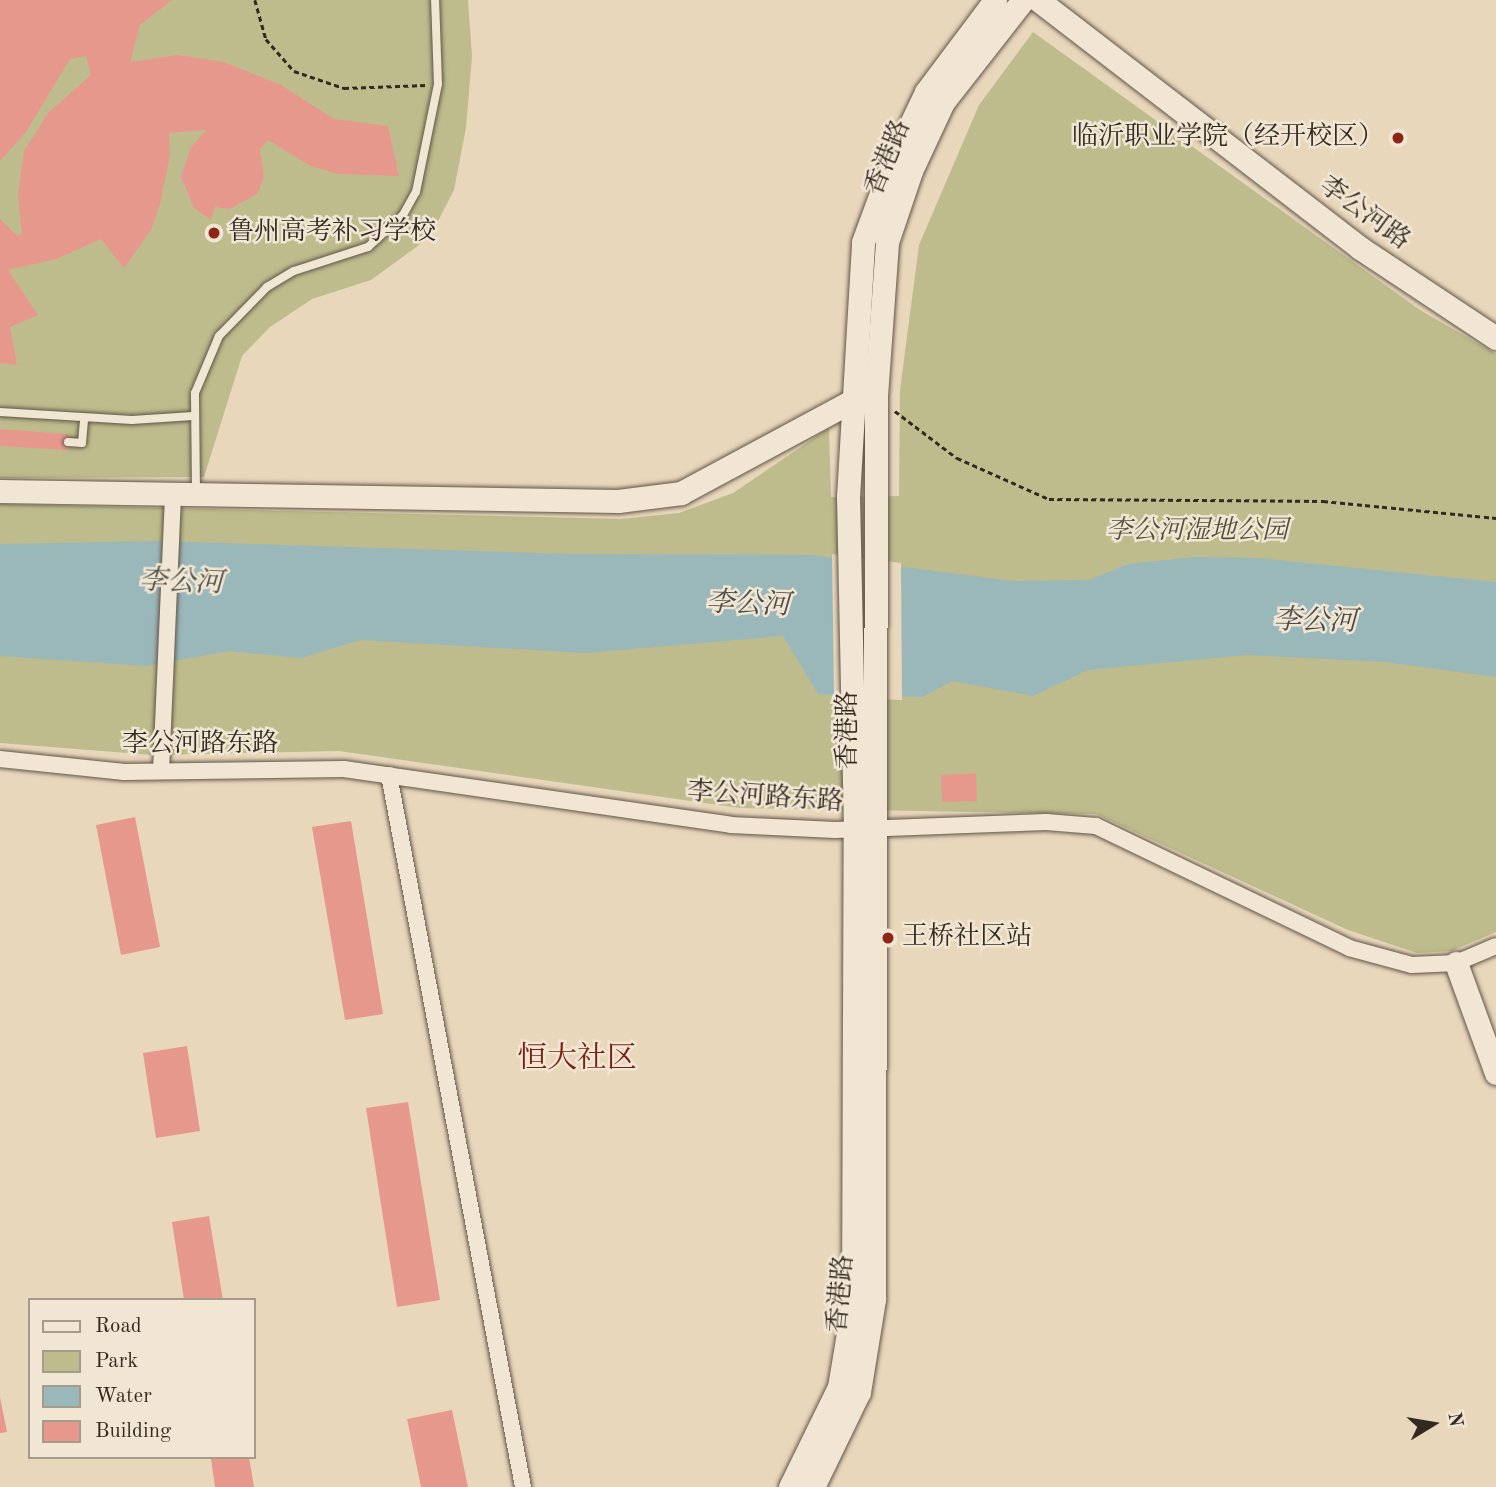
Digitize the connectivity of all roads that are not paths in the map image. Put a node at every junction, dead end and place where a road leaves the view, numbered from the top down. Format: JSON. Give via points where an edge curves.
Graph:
{"nodes":[{"id":1,"x":435,"y":0,"type":"edge"},
{"id":2,"x":995,"y":0,"type":"edge"},
{"id":3,"x":1023,"y":0,"type":"edge"},
{"id":4,"x":1038,"y":0,"type":"edge"},
{"id":5,"x":1496,"y":338,"type":"edge"},
{"id":6,"x":852,"y":401,"type":"junction"},
{"id":7,"x":0,"y":412,"type":"edge"},
{"id":8,"x":193,"y":416,"type":"junction"},
{"id":9,"x":84,"y":418,"type":"junction"},
{"id":10,"x":68,"y":442,"type":"dead end"},
{"id":11,"x":0,"y":491,"type":"edge"},
{"id":12,"x":173,"y":492,"type":"junction"},
{"id":13,"x":196,"y":492,"type":"junction"},
{"id":14,"x":0,"y":759,"type":"edge"},
{"id":15,"x":161,"y":771,"type":"junction"},
{"id":16,"x":389,"y":775,"type":"junction"},
{"id":17,"x":866,"y":830,"type":"junction"},
{"id":18,"x":1496,"y":946,"type":"edge"},
{"id":19,"x":1455,"y":963,"type":"junction"},
{"id":20,"x":1496,"y":1073,"type":"edge"},
{"id":21,"x":523,"y":1487,"type":"edge"},
{"id":22,"x":790,"y":1487,"type":"edge"},
{"id":23,"x":813,"y":1487,"type":"edge"}],
"edges":[{"from":1,"to":8,"type":"lane","via":[[438,84],[425,165],[403,215],[368,247],[294,271],[242,309],[219,336],[204,366]]},
{"from":2,"to":6,"type":"main road","name":"香港路","via":[[926,92],[893,161],[863,242]]},
{"from":3,"to":17,"type":"main road","name":"香港路","via":[[943,102],[911,171],[887,242],[876,396],[877,749]]},
{"from":4,"to":5,"type":"main road","name":"李公河路","via":[[1360,248]]},
{"from":6,"to":13,"type":"main road","via":[[725,474],[668,495],[618,501]]},
{"from":6,"to":17,"type":"main road","name":"香港路","via":[[848,497],[853,749]]},
{"from":7,"to":9,"type":"lane"},
{"from":8,"to":9,"type":"lane"},
{"from":8,"to":13,"type":"lane"},
{"from":9,"to":10,"type":"lane","via":[[82,443]]},
{"from":11,"to":12,"type":"main road"},
{"from":12,"to":13,"type":"main road"},
{"from":12,"to":15,"type":"street"},
{"from":14,"to":15,"type":"street","name":"李公河路东路"},
{"from":15,"to":16,"type":"street","name":"李公河路东路","via":[[344,769]]},
{"from":16,"to":17,"type":"street","name":"李公河路东路","via":[[731,824]]},
{"from":16,"to":21,"type":"street"},
{"from":17,"to":19,"type":"street","name":"李公河路东路","via":[[1046,822],[1096,826],[1349,948],[1412,965]]},
{"from":17,"to":22,"type":"main road","name":"香港路","via":[[853,1303],[839,1387]]},
{"from":17,"to":23,"type":"main road","name":"香港路","via":[[873,1298],[859,1392]]},
{"from":18,"to":19,"type":"street","name":"李公河路东路"},
{"from":19,"to":20,"type":"main road"}]}
